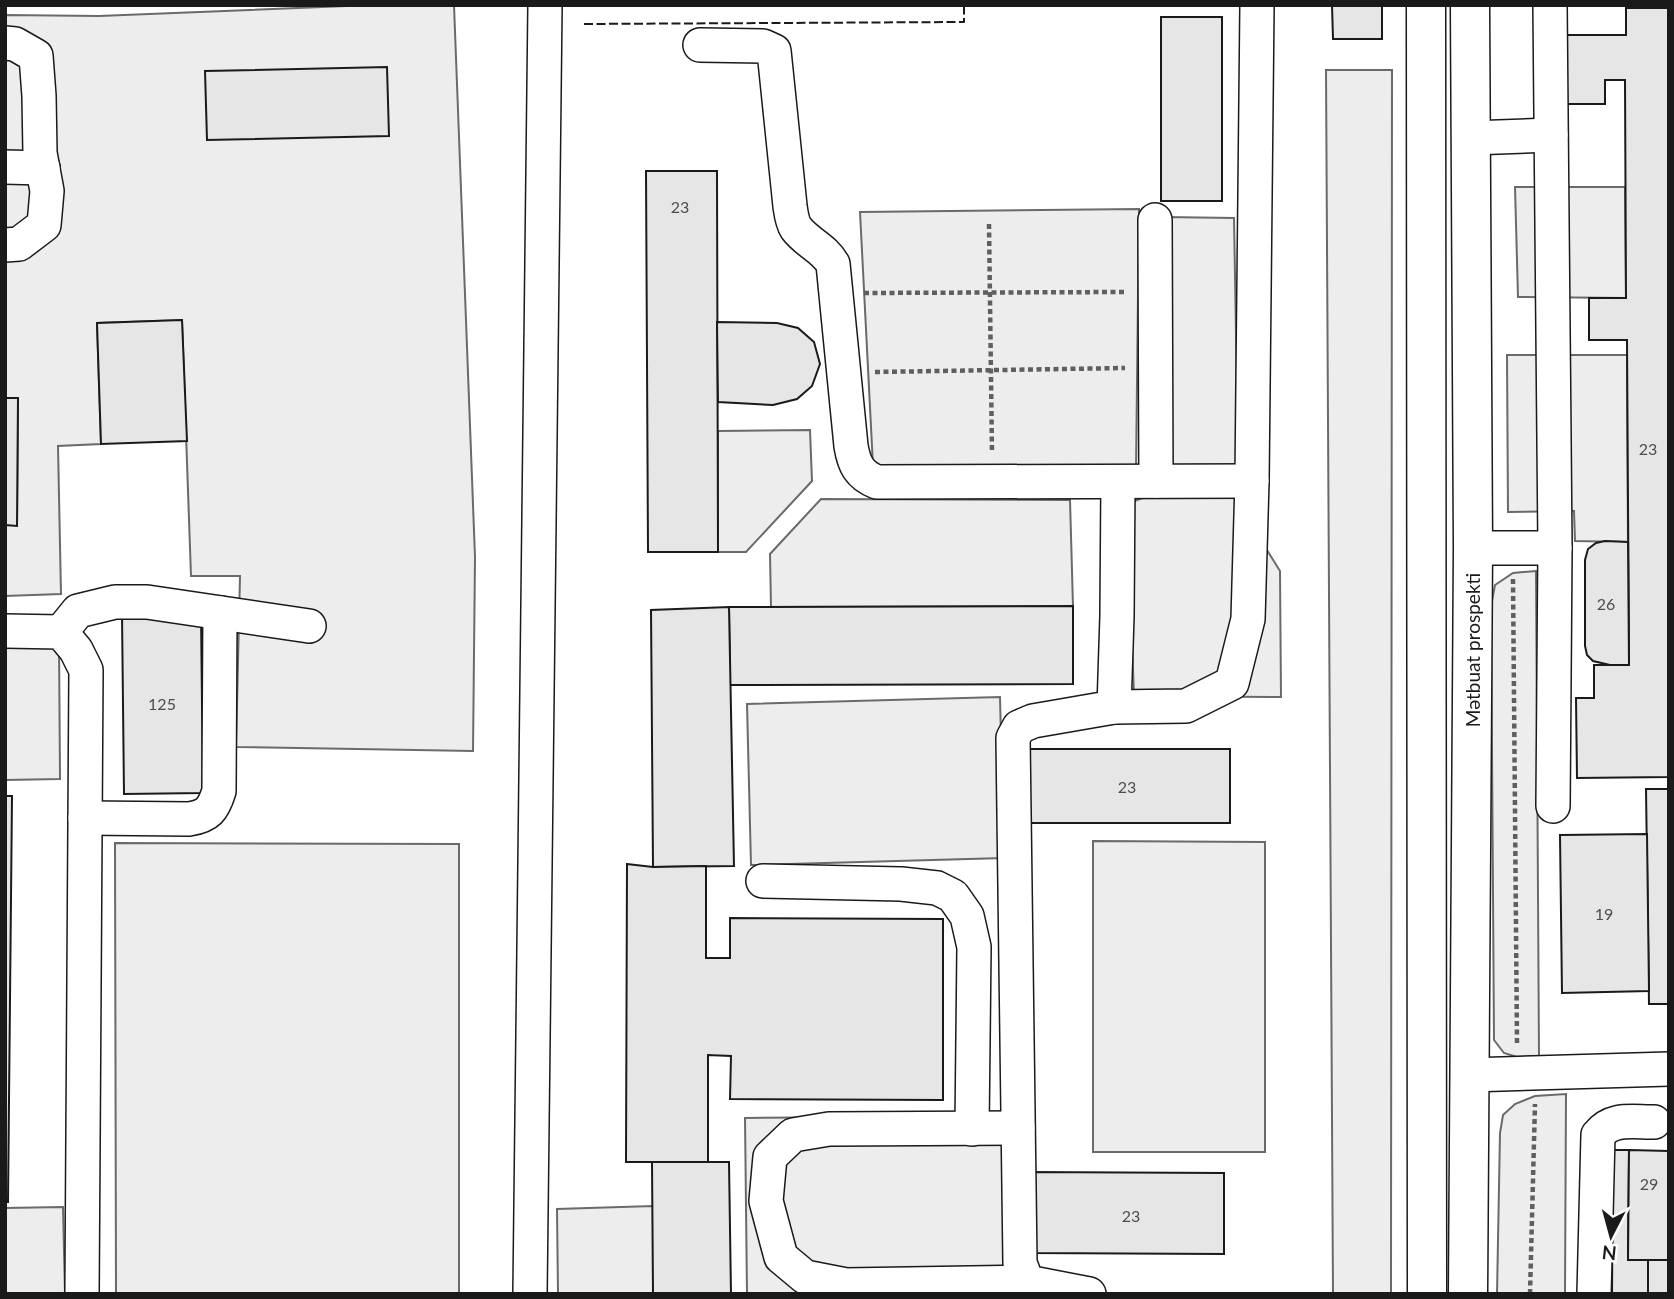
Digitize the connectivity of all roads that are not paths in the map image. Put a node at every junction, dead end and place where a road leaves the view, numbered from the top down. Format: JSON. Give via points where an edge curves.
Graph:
{"nodes":[{"id":1,"x":545,"y":5,"type":"edge"},
{"id":2,"x":1257,"y":5,"type":"edge"},
{"id":3,"x":1426,"y":5,"type":"edge"},
{"id":4,"x":1470,"y":5,"type":"edge"},
{"id":5,"x":1550,"y":5,"type":"edge"},
{"id":6,"x":5,"y":43,"type":"edge"},
{"id":7,"x":700,"y":45,"type":"dead end"},
{"id":8,"x":1551,"y":135,"type":"junction"},
{"id":9,"x":1471,"y":138,"type":"junction"},
{"id":10,"x":5,"y":167,"type":"edge"},
{"id":11,"x":43,"y":168,"type":"junction"},
{"id":12,"x":1155,"y":220,"type":"dead end"},
{"id":13,"x":5,"y":245,"type":"edge"},
{"id":14,"x":1156,"y":481,"type":"junction"},
{"id":15,"x":1252,"y":481,"type":"junction"},
{"id":16,"x":1118,"y":482,"type":"junction"},
{"id":17,"x":1472,"y":548,"type":"junction"},
{"id":18,"x":1555,"y":548,"type":"junction"},
{"id":19,"x":220,"y":613,"type":"junction"},
{"id":20,"x":309,"y":626,"type":"dead end"},
{"id":21,"x":5,"y":631,"type":"edge"},
{"id":22,"x":61,"y":632,"type":"junction"},
{"id":23,"x":1114,"y":708,"type":"junction"},
{"id":24,"x":1553,"y":806,"type":"dead end"},
{"id":25,"x":85,"y":818,"type":"junction"},
{"id":26,"x":763,"y":881,"type":"dead end"},
{"id":27,"x":1669,"y":1069,"type":"edge"},
{"id":28,"x":1469,"y":1075,"type":"junction"},
{"id":29,"x":1654,"y":1122,"type":"dead end"},
{"id":30,"x":1018,"y":1128,"type":"junction"},
{"id":31,"x":972,"y":1129,"type":"junction"},
{"id":32,"x":1027,"y":1282,"type":"junction"},
{"id":33,"x":82,"y":1294,"type":"edge"},
{"id":34,"x":530,"y":1294,"type":"edge"},
{"id":35,"x":1089,"y":1294,"type":"edge"},
{"id":36,"x":1427,"y":1294,"type":"edge"},
{"id":37,"x":1468,"y":1294,"type":"edge"},
{"id":38,"x":1594,"y":1294,"type":"edge"}],
"edges":[{"from":1,"to":34,"type":"street"},
{"from":2,"to":15,"type":"street"},
{"from":3,"to":36,"type":"main road"},
{"from":4,"to":9,"type":"main road","name":"Mətbuat prospekti"},
{"from":5,"to":8,"type":"street"},
{"from":6,"to":11,"type":"street","via":[[36,56]]},
{"from":7,"to":16,"type":"street","via":[[763,46],[774,51],[794,226],[826,252],[833,264],[853,463],[864,477],[877,482]]},
{"from":8,"to":9,"type":"street"},
{"from":8,"to":18,"type":"street"},
{"from":9,"to":17,"type":"main road","name":"Mətbuat prospekti"},
{"from":10,"to":11,"type":"street"},
{"from":11,"to":13,"type":"street","via":[[47,191],[44,225],[19,244]]},
{"from":12,"to":14,"type":"street"},
{"from":14,"to":15,"type":"street"},
{"from":14,"to":16,"type":"street"},
{"from":15,"to":23,"type":"street","via":[[1248,619],[1232,683],[1185,706]]},
{"from":16,"to":23,"type":"street"},
{"from":17,"to":18,"type":"street"},
{"from":17,"to":28,"type":"main road","name":"Mətbuat prospekti"},
{"from":18,"to":24,"type":"street"},
{"from":19,"to":20,"type":"street"},
{"from":19,"to":22,"type":"street","via":[[115,602],[78,611]]},
{"from":19,"to":25,"type":"street","via":[[219,791],[214,808],[203,817],[189,819]]},
{"from":21,"to":22,"type":"street"},
{"from":22,"to":25,"type":"street","via":[[86,670]]},
{"from":23,"to":30,"type":"street","via":[[1033,721],[1019,727],[1013,738]]},
{"from":25,"to":33,"type":"street"},
{"from":26,"to":31,"type":"street","via":[[901,884],[937,888],[953,896],[967,916],[974,947]]},
{"from":27,"to":28,"type":"street"},
{"from":28,"to":37,"type":"main road","name":"Mətbuat prospekti"},
{"from":29,"to":38,"type":"street","via":[[1613,1123],[1598,1135]]},
{"from":30,"to":31,"type":"street"},
{"from":30,"to":32,"type":"street","via":[[1020,1263]]},
{"from":31,"to":32,"type":"street","via":[[829,1129],[793,1135],[770,1157],[766,1201],[781,1257],[805,1277],[846,1285]]},
{"from":32,"to":35,"type":"street"}]}
